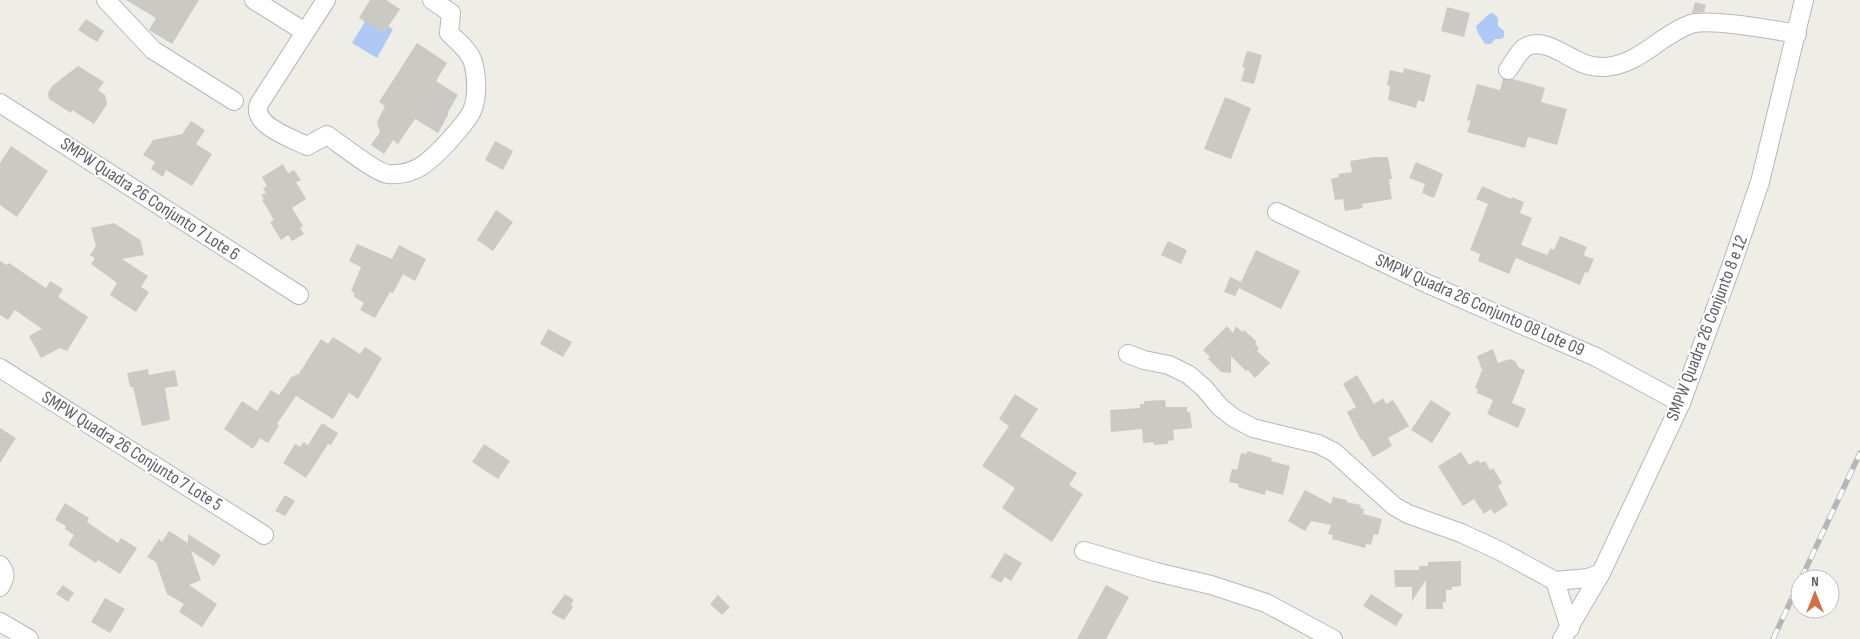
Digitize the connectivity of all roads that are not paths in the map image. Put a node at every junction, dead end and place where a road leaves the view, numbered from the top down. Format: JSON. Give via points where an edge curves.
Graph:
{"nodes":[{"id":1,"x":106,"y":0,"type":"edge"},
{"id":2,"x":254,"y":0,"type":"edge"},
{"id":3,"x":326,"y":0,"type":"edge"},
{"id":4,"x":432,"y":0,"type":"edge"},
{"id":5,"x":1804,"y":0,"type":"edge"},
{"id":6,"x":305,"y":32,"type":"junction"},
{"id":7,"x":1797,"y":34,"type":"junction"},
{"id":8,"x":1508,"y":70,"type":"dead end"},
{"id":9,"x":234,"y":101,"type":"dead end"},
{"id":10,"x":0,"y":103,"type":"edge"},
{"id":11,"x":1278,"y":212,"type":"dead end"},
{"id":12,"x":299,"y":295,"type":"dead end"},
{"id":13,"x":1128,"y":354,"type":"dead end"},
{"id":14,"x":0,"y":368,"type":"edge"},
{"id":15,"x":1681,"y":403,"type":"junction"},
{"id":16,"x":264,"y":535,"type":"dead end"},
{"id":17,"x":1084,"y":551,"type":"dead end"},
{"id":18,"x":0,"y":565,"type":"edge"},
{"id":19,"x":1601,"y":573,"type":"junction"},
{"id":20,"x":1555,"y":581,"type":"junction"},
{"id":21,"x":0,"y":588,"type":"edge"},
{"id":22,"x":0,"y":622,"type":"edge"},
{"id":23,"x":1566,"y":633,"type":"edge"},
{"id":24,"x":29,"y":639,"type":"edge"},
{"id":25,"x":1333,"y":639,"type":"edge"}],
"edges":[{"from":1,"to":9,"type":"street","via":[[153,50]]},
{"from":2,"to":6,"type":"street"},
{"from":3,"to":6,"type":"street"},
{"from":4,"to":6,"type":"street","via":[[450,13],[449,33],[469,53],[476,92],[473,109],[465,123],[433,158],[404,173],[386,174],[327,135],[307,146],[264,124],[259,118],[256,110],[259,104]]},
{"from":5,"to":7,"type":"street","name":"SMPW Quadra 26 Conjunto 8 e 12"},
{"from":7,"to":8,"type":"street","via":[[1713,22],[1693,24],[1681,28],[1638,58],[1618,65],[1584,64],[1538,44],[1523,49]]},
{"from":7,"to":15,"type":"street","name":"SMPW Quadra 26 Conjunto 8 e 12","via":[[1760,182]]},
{"from":10,"to":12,"type":"street","name":"SMPW Quadra 26 Conjunto 7 Lote 6"},
{"from":11,"to":15,"type":"street","name":"SMPW Quadra 26 Conjunto 08 Lote 09","via":[[1428,284],[1596,357]]},
{"from":13,"to":20,"type":"street","via":[[1169,365],[1189,375],[1220,407],[1253,428],[1318,444],[1334,452],[1394,506],[1468,537]]},
{"from":14,"to":16,"type":"street","name":"SMPW Quadra 26 Conjunto 7 Lote 5"},
{"from":15,"to":19,"type":"street","name":"SMPW Quadra 26 Conjunto 8 e 12"},
{"from":17,"to":25,"type":"street","via":[[1266,603]]},
{"from":18,"to":21,"type":"street","via":[[5,571]]},
{"from":19,"to":20,"type":"street","via":[[1588,578]]},
{"from":19,"to":23,"type":"street","name":"SMPW Quadra 26 Conjunto 8 e 12"},
{"from":20,"to":23,"type":"street"},
{"from":22,"to":24,"type":"street"}]}
